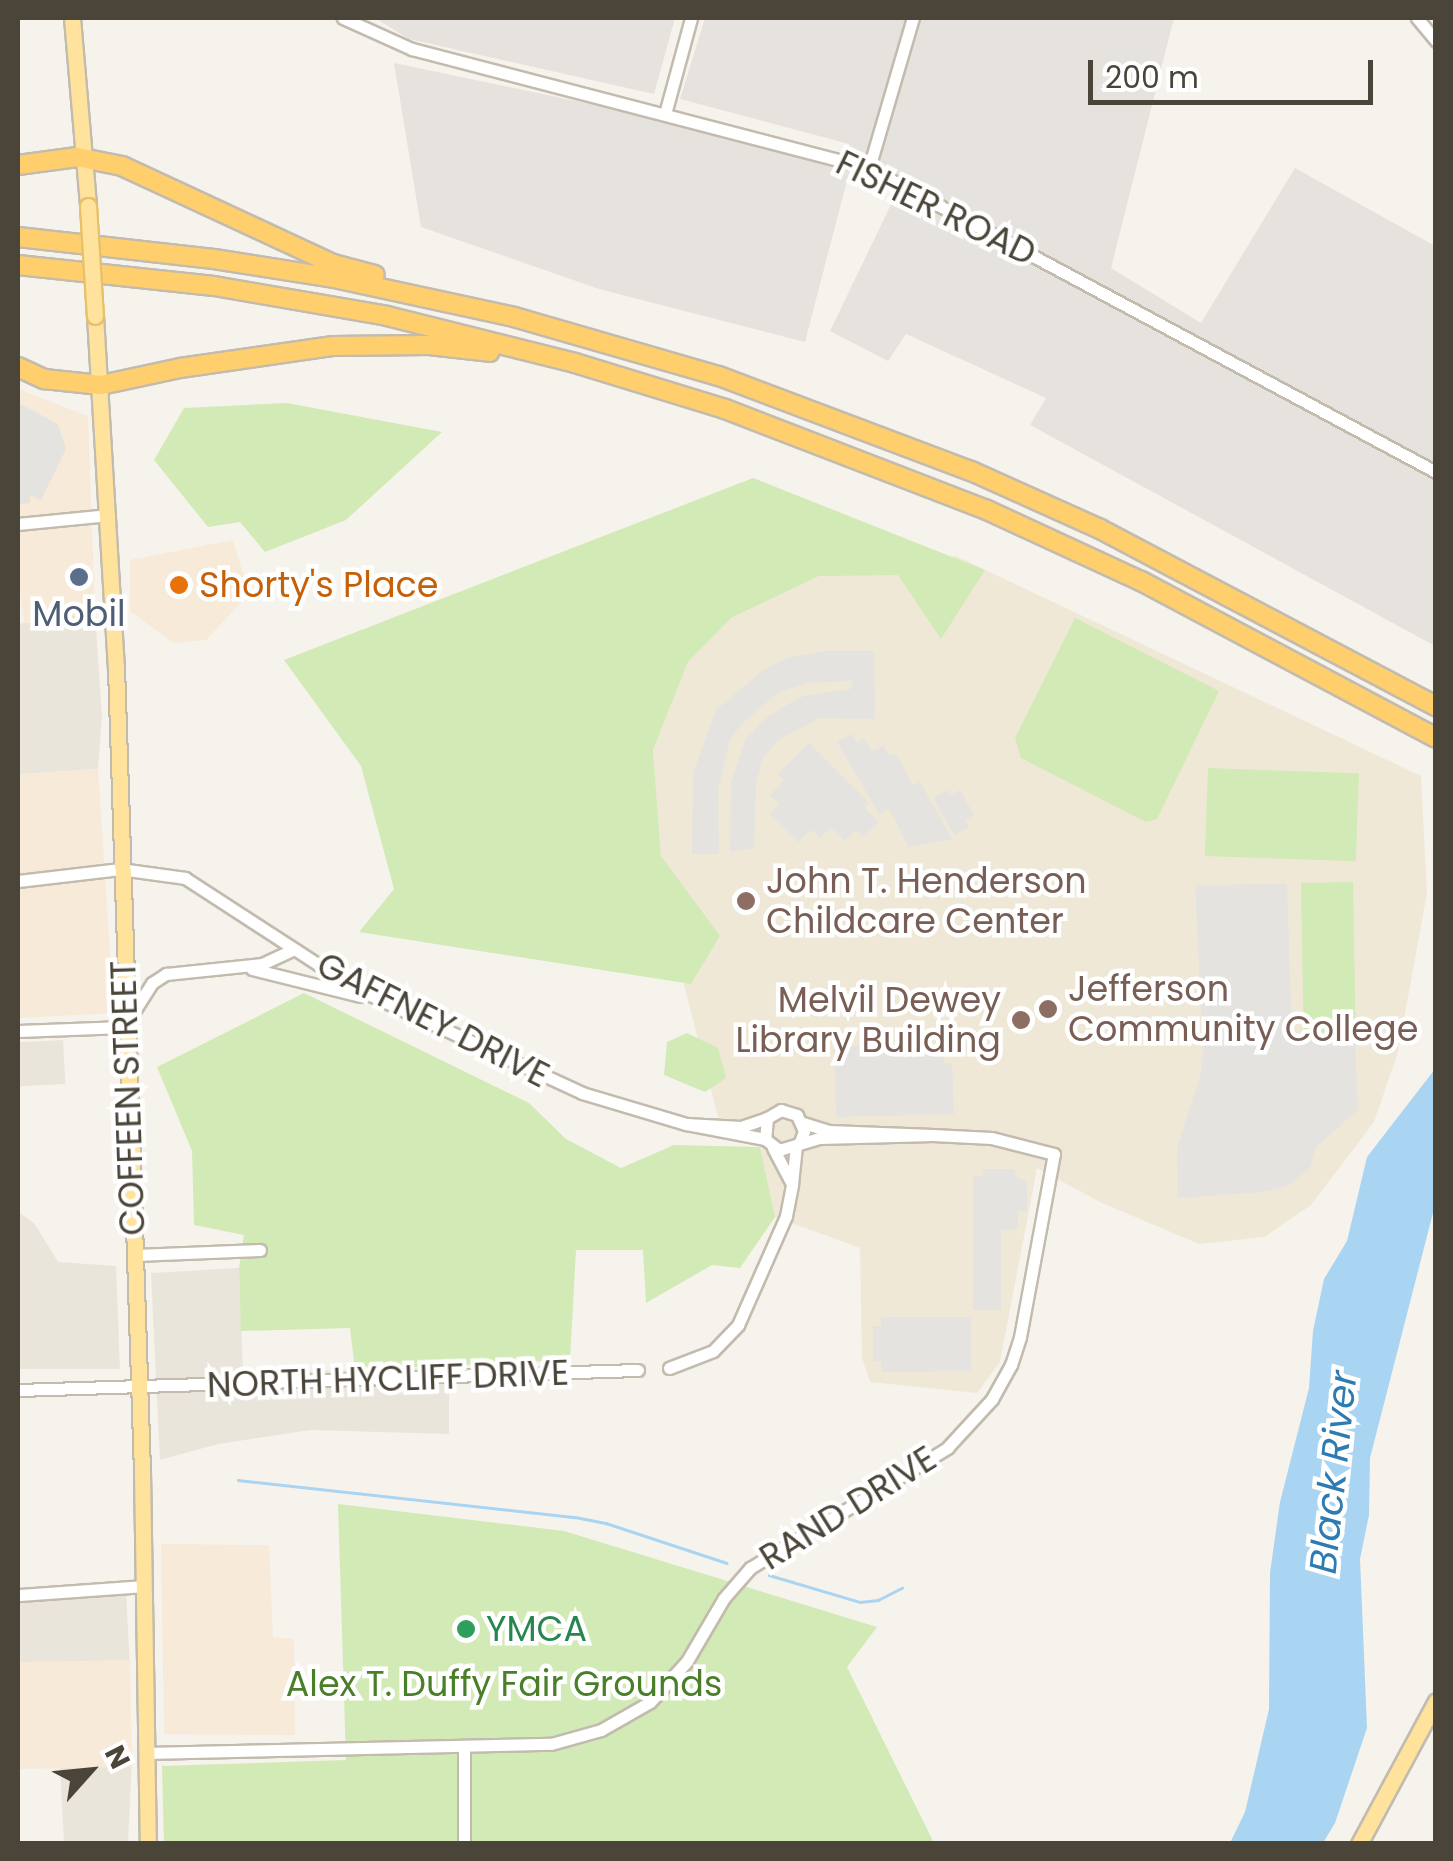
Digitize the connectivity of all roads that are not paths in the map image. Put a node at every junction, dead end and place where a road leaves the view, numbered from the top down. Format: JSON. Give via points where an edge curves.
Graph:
{"nodes":[{"id":1,"x":72,"y":18,"type":"edge"},
{"id":2,"x":343,"y":18,"type":"edge"},
{"id":3,"x":691,"y":18,"type":"edge"},
{"id":4,"x":913,"y":18,"type":"edge"},
{"id":5,"x":1418,"y":18,"type":"edge"},
{"id":6,"x":1436,"y":41,"type":"edge"},
{"id":7,"x":665,"y":114,"type":"junction"},
{"id":8,"x":83,"y":158,"type":"junction"},
{"id":9,"x":18,"y":165,"type":"edge"},
{"id":10,"x":869,"y":168,"type":"junction"},
{"id":11,"x":18,"y":236,"type":"edge"},
{"id":12,"x":18,"y":266,"type":"edge"},
{"id":13,"x":514,"y":317,"type":"junction"},
{"id":14,"x":575,"y":363,"type":"junction"},
{"id":15,"x":18,"y":367,"type":"edge"},
{"id":16,"x":101,"y":385,"type":"junction"},
{"id":17,"x":1436,"y":472,"type":"edge"},
{"id":18,"x":109,"y":515,"type":"junction"},
{"id":19,"x":18,"y":524,"type":"edge"},
{"id":20,"x":1436,"y":706,"type":"edge"},
{"id":21,"x":1436,"y":738,"type":"edge"},
{"id":22,"x":120,"y":869,"type":"junction"},
{"id":23,"x":18,"y":881,"type":"edge"},
{"id":24,"x":294,"y":949,"type":"junction"},
{"id":25,"x":238,"y":966,"type":"junction"},
{"id":26,"x":388,"y":1004,"type":"junction"},
{"id":27,"x":124,"y":1028,"type":"junction"},
{"id":28,"x":18,"y":1031,"type":"edge"},
{"id":29,"x":767,"y":1118,"type":"junction"},
{"id":30,"x":802,"y":1123,"type":"junction"},
{"id":31,"x":686,"y":1124,"type":"junction"},
{"id":32,"x":932,"y":1135,"type":"junction"},
{"id":33,"x":769,"y":1143,"type":"junction"},
{"id":34,"x":798,"y":1144,"type":"junction"},
{"id":35,"x":792,"y":1184,"type":"junction"},
{"id":36,"x":260,"y":1250,"type":"dead end"},
{"id":37,"x":135,"y":1255,"type":"junction"},
{"id":38,"x":669,"y":1368,"type":"dead end"},
{"id":39,"x":638,"y":1370,"type":"dead end"},
{"id":40,"x":138,"y":1387,"type":"junction"},
{"id":41,"x":18,"y":1390,"type":"edge"},
{"id":42,"x":143,"y":1586,"type":"junction"},
{"id":43,"x":18,"y":1594,"type":"edge"},
{"id":44,"x":1436,"y":1701,"type":"edge"},
{"id":45,"x":464,"y":1748,"type":"junction"},
{"id":46,"x":146,"y":1753,"type":"junction"},
{"id":47,"x":148,"y":1844,"type":"edge"},
{"id":48,"x":464,"y":1844,"type":"edge"},
{"id":49,"x":1359,"y":1844,"type":"edge"}],
"edges":[{"from":1,"to":8,"type":"main road","name":"COFFEEN STREET"},
{"from":2,"to":7,"type":"street","name":"FISHER ROAD","via":[[412,49]]},
{"from":3,"to":7,"type":"street"},
{"from":4,"to":10,"type":"street"},
{"from":5,"to":6,"type":"street"},
{"from":7,"to":10,"type":"street","name":"FISHER ROAD"},
{"from":8,"to":9,"type":"highway"},
{"from":8,"to":13,"type":"highway","via":[[122,166],[333,264]]},
{"from":8,"to":16,"type":"main road","name":"COFFEEN STREET","bridge":true},
{"from":10,"to":17,"type":"street","name":"FISHER ROAD"},
{"from":11,"to":13,"type":"highway","via":[[269,267]]},
{"from":12,"to":14,"type":"highway","via":[[270,295]]},
{"from":13,"to":20,"type":"highway","via":[[719,376],[971,471],[1100,529]]},
{"from":14,"to":16,"type":"highway","via":[[374,344],[276,353]]},
{"from":14,"to":21,"type":"highway","via":[[726,409],[988,510],[1141,581]]},
{"from":15,"to":16,"type":"highway","via":[[44,379]]},
{"from":16,"to":18,"type":"main road","name":"COFFEEN STREET"},
{"from":18,"to":19,"type":"street"},
{"from":18,"to":22,"type":"main road","name":"COFFEEN STREET"},
{"from":22,"to":23,"type":"street","name":"GAFFNEY DRIVE"},
{"from":22,"to":24,"type":"street","name":"GAFFNEY DRIVE","via":[[196,883]]},
{"from":22,"to":27,"type":"main road","name":"COFFEEN STREET"},
{"from":24,"to":25,"type":"street","via":[[262,964]]},
{"from":24,"to":26,"type":"street","name":"GAFFNEY DRIVE"},
{"from":25,"to":26,"type":"street"},
{"from":25,"to":27,"type":"street","via":[[166,974],[152,983]]},
{"from":26,"to":31,"type":"street","name":"GAFFNEY DRIVE","via":[[582,1094]]},
{"from":27,"to":28,"type":"street"},
{"from":27,"to":37,"type":"main road","name":"COFFEEN STREET"},
{"from":29,"to":30,"type":"street","via":[[786,1110]]},
{"from":29,"to":31,"type":"street","name":"GAFFNEY DRIVE","via":[[741,1127]]},
{"from":29,"to":33,"type":"street"},
{"from":30,"to":32,"type":"street","via":[[829,1132]]},
{"from":30,"to":34,"type":"street"},
{"from":31,"to":33,"type":"street","name":"GAFFNEY DRIVE"},
{"from":32,"to":34,"type":"street"},
{"from":32,"to":45,"type":"street","name":"RAND DRIVE","via":[[992,1138],[1054,1154],[1020,1337],[992,1399],[970,1426],[916,1468],[750,1568],[650,1702],[619,1722],[550,1744]]},
{"from":33,"to":34,"type":"street","via":[[784,1151]]},
{"from":33,"to":35,"type":"street"},
{"from":34,"to":35,"type":"street"},
{"from":35,"to":38,"type":"street","via":[[786,1216],[738,1325],[713,1350]]},
{"from":36,"to":37,"type":"street"},
{"from":37,"to":40,"type":"main road","name":"COFFEEN STREET"},
{"from":39,"to":40,"type":"street","name":"NORTH HYCLIFF DRIVE"},
{"from":40,"to":41,"type":"street","name":"NORTH HYCLIFF DRIVE"},
{"from":40,"to":42,"type":"main road","name":"COFFEEN STREET"},
{"from":42,"to":43,"type":"street"},
{"from":42,"to":46,"type":"main road","name":"COFFEEN STREET"},
{"from":44,"to":49,"type":"main road"},
{"from":45,"to":46,"type":"street","name":"RAND DRIVE"},
{"from":45,"to":48,"type":"street"},
{"from":46,"to":47,"type":"main road","name":"COFFEEN STREET"}]}
